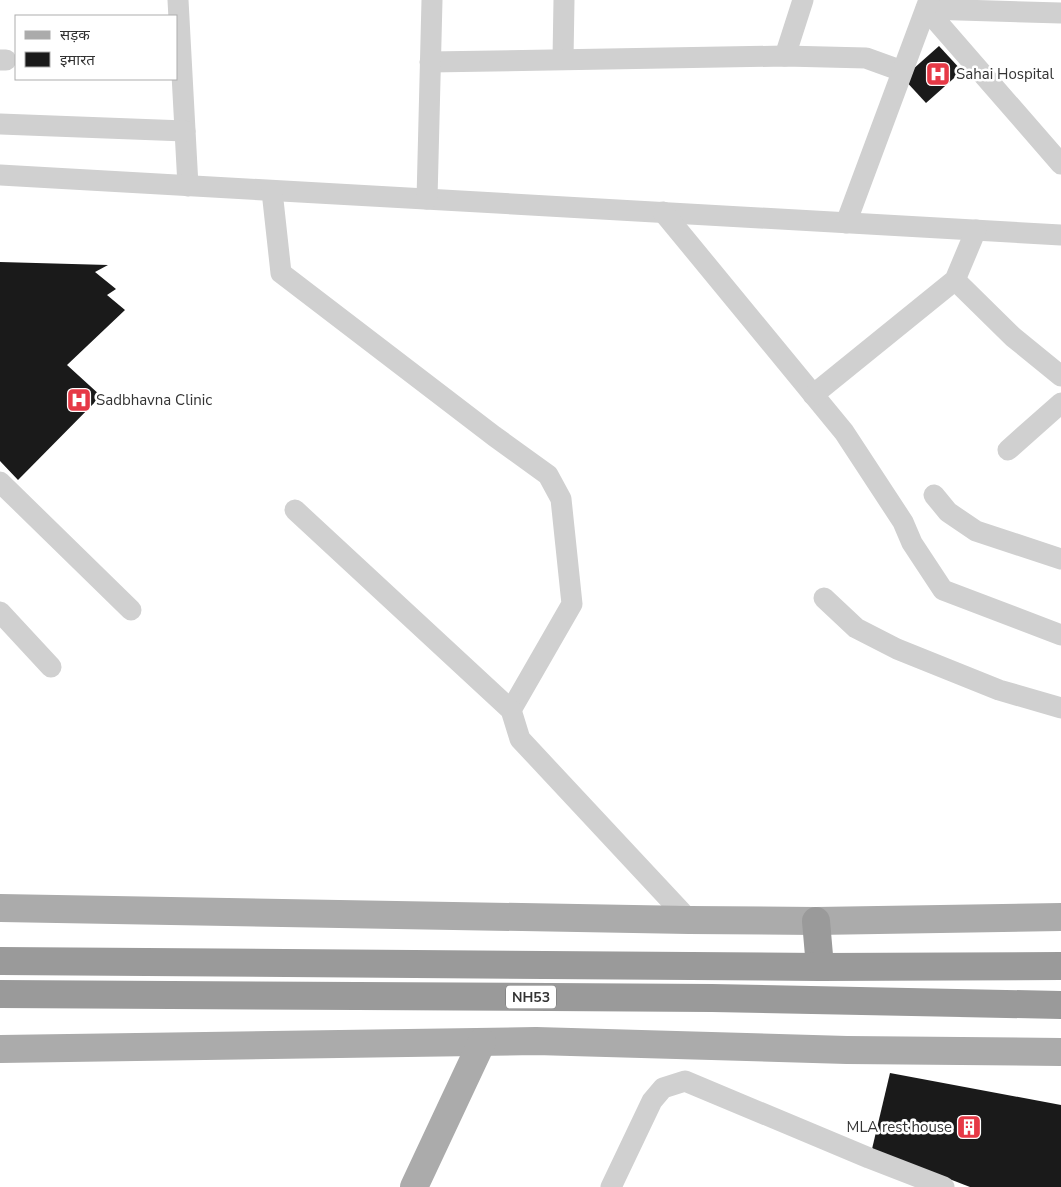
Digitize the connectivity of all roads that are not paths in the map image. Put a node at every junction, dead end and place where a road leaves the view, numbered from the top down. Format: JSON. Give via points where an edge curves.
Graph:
{"nodes":[{"id":1,"x":178,"y":0,"type":"edge"},
{"id":2,"x":432,"y":0,"type":"edge"},
{"id":3,"x":564,"y":0,"type":"edge"},
{"id":4,"x":803,"y":0,"type":"edge"},
{"id":5,"x":927,"y":4,"type":"edge"},
{"id":6,"x":1061,"y":13,"type":"edge"},
{"id":7,"x":785,"y":56,"type":"junction"},
{"id":8,"x":563,"y":59,"type":"junction"},
{"id":9,"x":430,"y":62,"type":"junction"},
{"id":10,"x":902,"y":71,"type":"junction"},
{"id":11,"x":0,"y":124,"type":"edge"},
{"id":12,"x":185,"y":131,"type":"junction"},
{"id":13,"x":1061,"y":164,"type":"edge"},
{"id":14,"x":0,"y":175,"type":"edge"},
{"id":15,"x":188,"y":186,"type":"junction"},
{"id":16,"x":272,"y":191,"type":"junction"},
{"id":17,"x":427,"y":199,"type":"junction"},
{"id":18,"x":663,"y":212,"type":"junction"},
{"id":19,"x":846,"y":223,"type":"junction"},
{"id":20,"x":976,"y":230,"type":"junction"},
{"id":21,"x":1061,"y":235,"type":"edge"},
{"id":22,"x":955,"y":280,"type":"junction"},
{"id":23,"x":1061,"y":376,"type":"edge"},
{"id":24,"x":813,"y":395,"type":"junction"},
{"id":25,"x":1061,"y":404,"type":"edge"},
{"id":26,"x":1008,"y":450,"type":"dead end"},
{"id":27,"x":0,"y":482,"type":"edge"},
{"id":28,"x":934,"y":495,"type":"dead end"},
{"id":29,"x":295,"y":510,"type":"dead end"},
{"id":30,"x":1061,"y":559,"type":"edge"},
{"id":31,"x":824,"y":598,"type":"dead end"},
{"id":32,"x":132,"y":610,"type":"dead end"},
{"id":33,"x":0,"y":612,"type":"edge"},
{"id":34,"x":1061,"y":634,"type":"edge"},
{"id":35,"x":50,"y":667,"type":"dead end"},
{"id":36,"x":1061,"y":708,"type":"edge"},
{"id":37,"x":511,"y":710,"type":"junction"},
{"id":38,"x":0,"y":908,"type":"edge"},
{"id":39,"x":1061,"y":918,"type":"edge"},
{"id":40,"x":689,"y":920,"type":"junction"},
{"id":41,"x":816,"y":921,"type":"junction"},
{"id":42,"x":0,"y":961,"type":"edge"},
{"id":43,"x":1061,"y":966,"type":"edge"},
{"id":44,"x":820,"y":967,"type":"junction"},
{"id":45,"x":0,"y":994,"type":"edge"},
{"id":46,"x":1061,"y":1005,"type":"edge"},
{"id":47,"x":482,"y":1042,"type":"junction"},
{"id":48,"x":0,"y":1049,"type":"edge"},
{"id":49,"x":1061,"y":1052,"type":"edge"},
{"id":50,"x":414,"y":1187,"type":"edge"},
{"id":51,"x":611,"y":1187,"type":"edge"},
{"id":52,"x":944,"y":1187,"type":"edge"}],
"edges":[{"from":1,"to":12,"type":"street"},
{"from":2,"to":9,"type":"street"},
{"from":3,"to":8,"type":"street"},
{"from":4,"to":7,"type":"street"},
{"from":5,"to":6,"type":"street"},
{"from":5,"to":10,"type":"street"},
{"from":5,"to":13,"type":"street"},
{"from":7,"to":8,"type":"street"},
{"from":7,"to":10,"type":"street","via":[[866,58]]},
{"from":8,"to":9,"type":"street"},
{"from":9,"to":17,"type":"street"},
{"from":10,"to":19,"type":"street"},
{"from":11,"to":12,"type":"street"},
{"from":12,"to":15,"type":"street"},
{"from":14,"to":15,"type":"street"},
{"from":15,"to":16,"type":"street"},
{"from":16,"to":17,"type":"street"},
{"from":16,"to":37,"type":"street","via":[[281,273],[548,475],[561,498],[572,604]]},
{"from":17,"to":18,"type":"street"},
{"from":18,"to":19,"type":"street"},
{"from":18,"to":24,"type":"street"},
{"from":19,"to":20,"type":"street"},
{"from":20,"to":21,"type":"street"},
{"from":20,"to":22,"type":"street"},
{"from":22,"to":23,"type":"street","via":[[1013,337]]},
{"from":22,"to":24,"type":"street"},
{"from":24,"to":34,"type":"street","via":[[844,432],[943,590]]},
{"from":25,"to":26,"type":"street"},
{"from":27,"to":32,"type":"street"},
{"from":28,"to":30,"type":"street","via":[[948,512],[976,531]]},
{"from":29,"to":37,"type":"street"},
{"from":31,"to":36,"type":"street","via":[[856,628],[897,649],[999,690]]},
{"from":33,"to":35,"type":"street"},
{"from":37,"to":40,"type":"street","via":[[520,739]]},
{"from":38,"to":40,"type":"main road"},
{"from":39,"to":41,"type":"main road"},
{"from":40,"to":41,"type":"main road"},
{"from":41,"to":44,"type":"highway"},
{"from":42,"to":44,"type":"highway","number":"NH53"},
{"from":43,"to":44,"type":"highway","number":"NH53"},
{"from":45,"to":46,"type":"highway","number":"NH53","via":[[702,998]]},
{"from":47,"to":48,"type":"main road"},
{"from":47,"to":49,"type":"main road"},
{"from":47,"to":50,"type":"main road"},
{"from":51,"to":52,"type":"street","via":[[652,1101],[664,1088],[686,1081]]}]}
